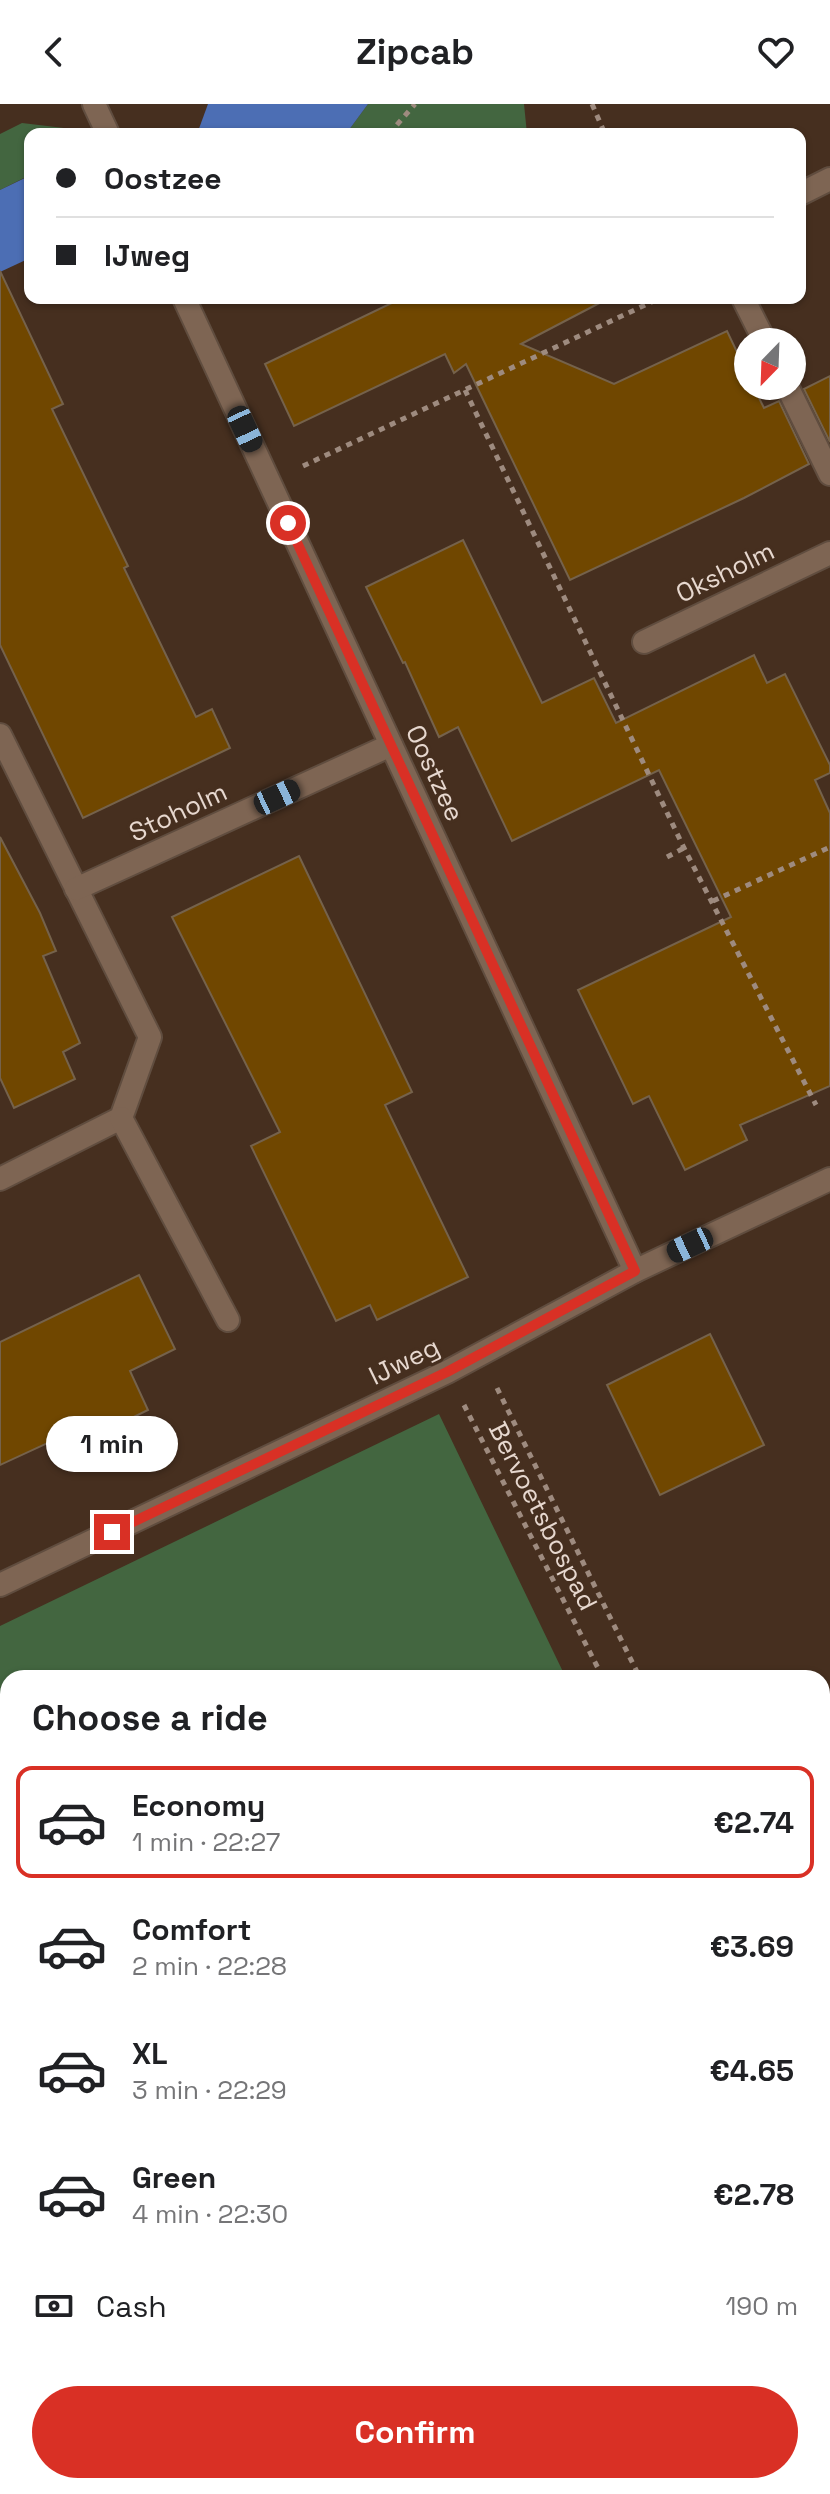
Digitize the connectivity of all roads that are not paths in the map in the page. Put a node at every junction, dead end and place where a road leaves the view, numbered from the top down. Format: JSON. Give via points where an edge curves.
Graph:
{"nodes":[{"id":1,"x":94,"y":104,"type":"edge"},
{"id":2,"x":105,"y":128,"type":"edge"},
{"id":3,"x":830,"y":179,"type":"edge"},
{"id":4,"x":806,"y":191,"type":"edge"},
{"id":5,"x":187,"y":304,"type":"edge"},
{"id":6,"x":746,"y":304,"type":"edge"},
{"id":7,"x":758,"y":328,"type":"edge"},
{"id":8,"x":794,"y":400,"type":"edge"},
{"id":9,"x":830,"y":474,"type":"edge"},
{"id":10,"x":830,"y":553,"type":"edge"},
{"id":11,"x":644,"y":642,"type":"dead end"},
{"id":12,"x":0,"y":735,"type":"edge"},
{"id":13,"x":391,"y":745,"type":"junction"},
{"id":14,"x":76,"y":889,"type":"junction"},
{"id":15,"x":121,"y":1118,"type":"junction"},
{"id":16,"x":0,"y":1179,"type":"edge"},
{"id":17,"x":830,"y":1179,"type":"edge"},
{"id":18,"x":635,"y":1271,"type":"junction"},
{"id":19,"x":228,"y":1320,"type":"dead end"},
{"id":20,"x":0,"y":1585,"type":"edge"}],
"edges":[{"from":1,"to":2,"type":"street"},
{"from":3,"to":4,"type":"street"},
{"from":5,"to":13,"type":"street","name":"Oostzee"},
{"from":6,"to":7,"type":"street"},
{"from":8,"to":9,"type":"street"},
{"from":10,"to":11,"type":"street","name":"Oksholm"},
{"from":12,"to":14,"type":"street"},
{"from":13,"to":14,"type":"street","name":"Stoholm"},
{"from":13,"to":18,"type":"street","name":"Oostzee"},
{"from":14,"to":15,"type":"street","via":[[150,1037]]},
{"from":15,"to":16,"type":"street"},
{"from":15,"to":19,"type":"street"},
{"from":17,"to":18,"type":"street","name":"IJweg"},
{"from":18,"to":20,"type":"street","name":"IJweg","via":[[447,1372]]}]}
